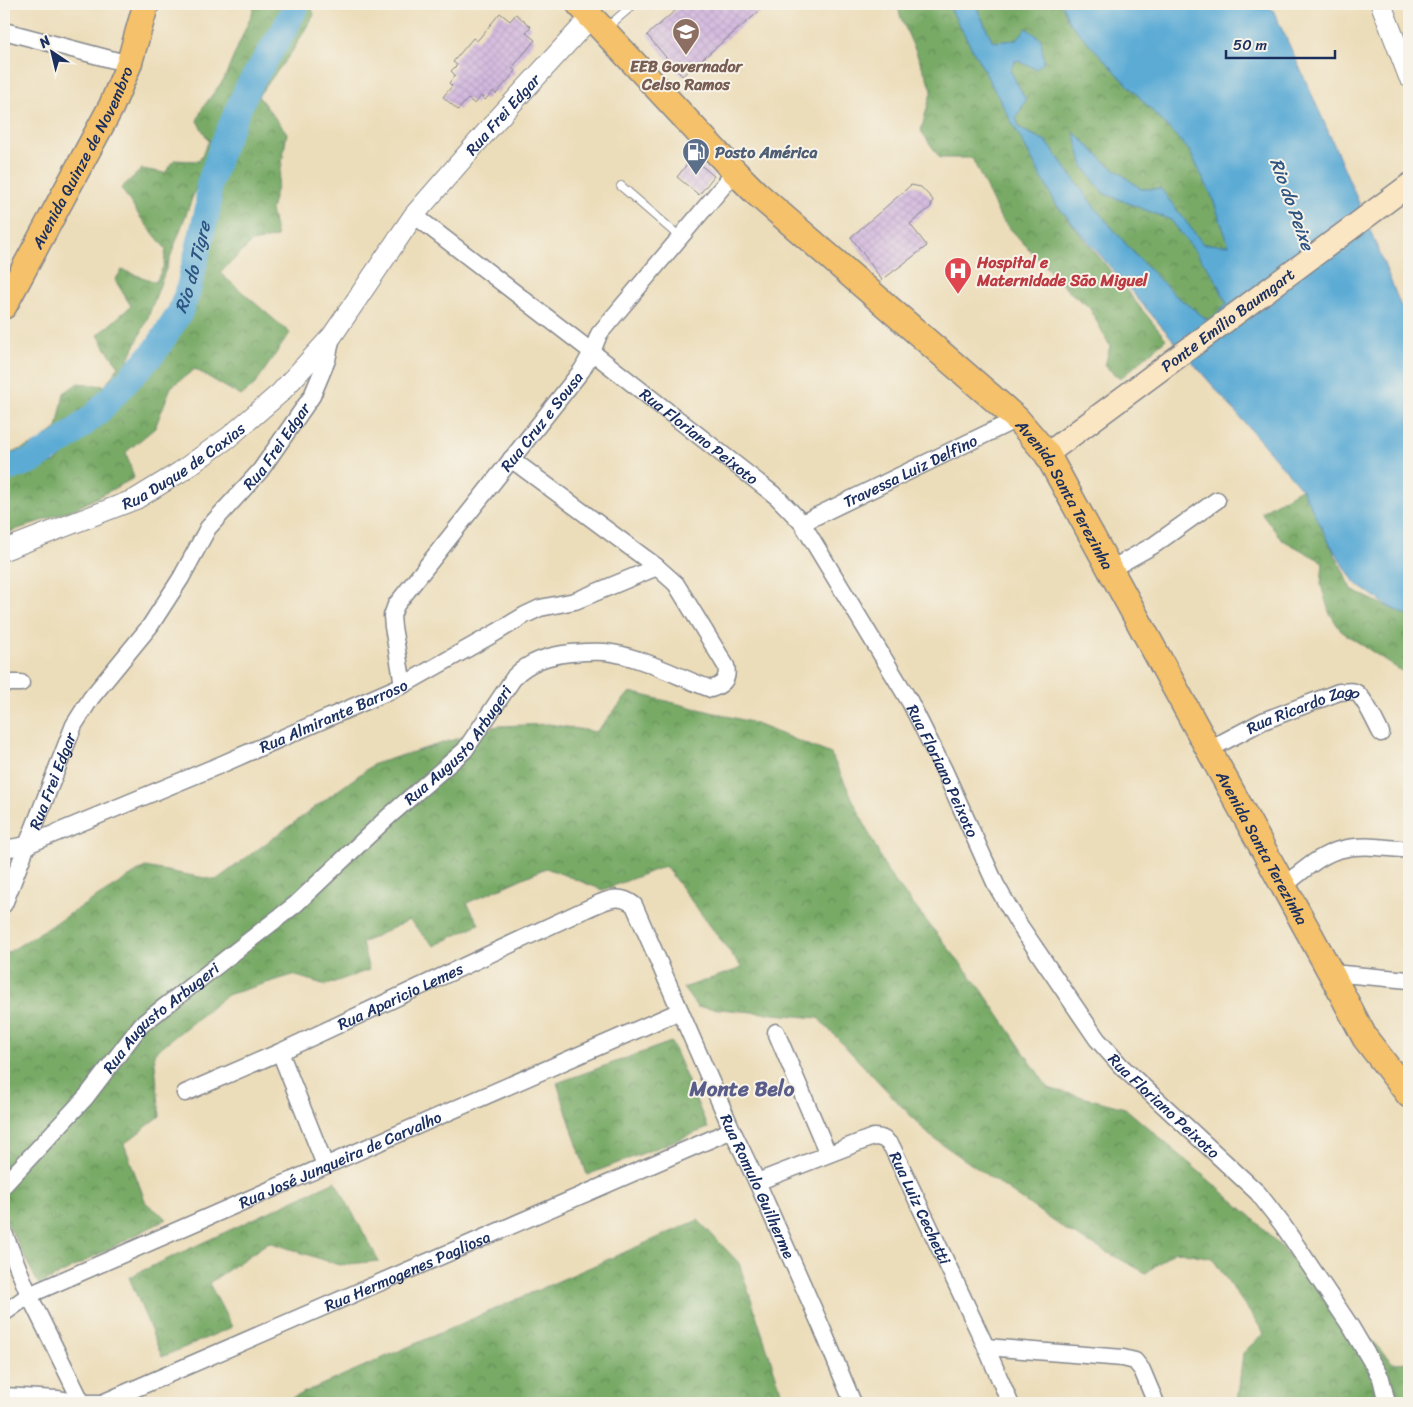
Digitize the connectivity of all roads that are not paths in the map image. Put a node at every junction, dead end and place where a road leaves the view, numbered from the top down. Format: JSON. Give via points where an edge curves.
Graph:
{"nodes":[{"id":1,"x":146,"y":4,"type":"edge"},
{"id":2,"x":634,"y":4,"type":"edge"},
{"id":3,"x":1381,"y":4,"type":"edge"},
{"id":4,"x":591,"y":17,"type":"edge"},
{"id":5,"x":4,"y":31,"type":"edge"},
{"id":6,"x":129,"y":64,"type":"junction"},
{"id":7,"x":1409,"y":77,"type":"edge"},
{"id":8,"x":735,"y":172,"type":"junction"},
{"id":9,"x":621,"y":186,"type":"dead end"},
{"id":10,"x":1409,"y":186,"type":"edge"},
{"id":11,"x":414,"y":215,"type":"junction"},
{"id":12,"x":680,"y":237,"type":"junction"},
{"id":13,"x":4,"y":306,"type":"edge"},
{"id":14,"x":332,"y":336,"type":"junction"},
{"id":15,"x":592,"y":352,"type":"junction"},
{"id":16,"x":1017,"y":419,"type":"junction"},
{"id":17,"x":1047,"y":454,"type":"junction"},
{"id":18,"x":511,"y":459,"type":"junction"},
{"id":19,"x":1217,"y":500,"type":"dead end"},
{"id":20,"x":802,"y":523,"type":"junction"},
{"id":21,"x":4,"y":550,"type":"edge"},
{"id":22,"x":657,"y":567,"type":"junction"},
{"id":23,"x":1111,"y":568,"type":"junction"},
{"id":24,"x":4,"y":683,"type":"edge"},
{"id":25,"x":21,"y":683,"type":"dead end"},
{"id":26,"x":403,"y":685,"type":"junction"},
{"id":27,"x":1381,"y":733,"type":"dead end"},
{"id":28,"x":1208,"y":750,"type":"junction"},
{"id":29,"x":27,"y":845,"type":"junction"},
{"id":30,"x":4,"y":849,"type":"edge"},
{"id":31,"x":1409,"y":850,"type":"edge"},
{"id":32,"x":1283,"y":886,"type":"junction"},
{"id":33,"x":616,"y":897,"type":"joint"},
{"id":34,"x":4,"y":904,"type":"edge"},
{"id":35,"x":1331,"y":973,"type":"junction"},
{"id":36,"x":1409,"y":980,"type":"edge"},
{"id":37,"x":680,"y":1011,"type":"junction"},
{"id":38,"x":776,"y":1032,"type":"dead end"},
{"id":39,"x":280,"y":1052,"type":"junction"},
{"id":40,"x":184,"y":1093,"type":"dead end"},
{"id":41,"x":1409,"y":1096,"type":"edge"},
{"id":42,"x":732,"y":1130,"type":"junction"},
{"id":43,"x":828,"y":1154,"type":"junction"},
{"id":44,"x":325,"y":1165,"type":"junction"},
{"id":45,"x":757,"y":1182,"type":"junction"},
{"id":46,"x":4,"y":1185,"type":"edge"},
{"id":47,"x":4,"y":1233,"type":"edge"},
{"id":48,"x":29,"y":1296,"type":"junction"},
{"id":49,"x":4,"y":1313,"type":"edge"},
{"id":50,"x":986,"y":1347,"type":"junction"},
{"id":51,"x":4,"y":1396,"type":"edge"},
{"id":52,"x":82,"y":1403,"type":"edge"},
{"id":53,"x":853,"y":1403,"type":"edge"},
{"id":54,"x":1010,"y":1403,"type":"edge"},
{"id":55,"x":1156,"y":1403,"type":"edge"},
{"id":56,"x":1387,"y":1403,"type":"edge"}],
"edges":[{"from":1,"to":6,"type":"main road","name":"Avenida Quinze de Novembro"},
{"from":2,"to":4,"type":"lane"},
{"from":3,"to":7,"type":"street"},
{"from":4,"to":8,"type":"main road","name":"Avenida Santa Terezinha"},
{"from":4,"to":11,"type":"street","name":"Rua Frei Edgar"},
{"from":5,"to":6,"type":"street"},
{"from":6,"to":13,"type":"main road","name":"Avenida Quinze de Novembro","via":[[111,107]]},
{"from":8,"to":12,"type":"street","name":"Rua Cruz e Sousa"},
{"from":8,"to":16,"type":"main road","name":"Avenida Santa Terezinha"},
{"from":9,"to":12,"type":"lane"},
{"from":10,"to":17,"type":"main road","name":"Ponte Emílio Baumgart"},
{"from":11,"to":14,"type":"street","name":"Rua Frei Edgar"},
{"from":11,"to":15,"type":"street","name":"Rua Floriano Peixoto"},
{"from":12,"to":15,"type":"street","name":"Rua Cruz e Sousa","via":[[599,334]]},
{"from":14,"to":21,"type":"street","name":"Rua Duque de Caxias","via":[[280,393],[229,437],[180,472],[136,500]]},
{"from":14,"to":29,"type":"street","name":"Rua Frei Edgar","via":[[327,360],[312,396],[260,471],[208,528],[150,626],[91,698],[74,725]]},
{"from":15,"to":18,"type":"street","name":"Rua Cruz e Sousa","via":[[582,370]]},
{"from":15,"to":20,"type":"street","name":"Rua Floriano Peixoto","via":[[777,497]]},
{"from":16,"to":17,"type":"main road","name":"Avenida Santa Terezinha"},
{"from":16,"to":20,"type":"street","name":"Travessa Luiz Delfino"},
{"from":17,"to":23,"type":"main road","name":"Avenida Santa Terezinha"},
{"from":18,"to":22,"type":"street","name":"Rua Augusto Arbugeri"},
{"from":18,"to":26,"type":"street","name":"Rua Cruz e Sousa","via":[[396,605],[392,627]]},
{"from":19,"to":23,"type":"street","via":[[1154,545]]},
{"from":20,"to":56,"type":"street","name":"Rua Floriano Peixoto","via":[[910,702],[996,885],[1018,923],[1097,1039],[1258,1192],[1351,1327],[1381,1378]]},
{"from":22,"to":26,"type":"street","name":"Rua Almirante Barroso","via":[[576,601],[540,608]]},
{"from":22,"to":46,"type":"street","name":"Rua Augusto Arbugeri","via":[[676,584],[726,666],[728,674],[720,686],[711,689],[623,655],[606,652],[560,654],[525,667],[515,676],[459,756],[388,817],[296,904],[141,1025],[86,1097]]},
{"from":23,"to":28,"type":"main road","name":"Avenida Santa Terezinha"},
{"from":24,"to":25,"type":"street"},
{"from":26,"to":29,"type":"street","name":"Rua Almirante Barroso"},
{"from":27,"to":28,"type":"street","name":"Rua Ricardo Zago","via":[[1362,699],[1356,692],[1349,691],[1263,721]]},
{"from":28,"to":32,"type":"main road","name":"Avenida Santa Terezinha"},
{"from":29,"to":30,"type":"street","name":"Rua Almirante Barroso"},
{"from":29,"to":34,"type":"street","name":"Rua Frei Edgar"},
{"from":31,"to":32,"type":"street","via":[[1341,849],[1320,858]]},
{"from":32,"to":35,"type":"main road","name":"Avenida Santa Terezinha"},
{"from":33,"to":37,"type":"street","name":"Rua Romulo Guilherme","via":[[626,898],[634,905]]},
{"from":33,"to":39,"type":"street","name":"Rua Aparicio Lemes"},
{"from":35,"to":36,"type":"street"},
{"from":35,"to":41,"type":"main road","name":"Avenida Santa Terezinha","via":[[1365,1038]]},
{"from":37,"to":42,"type":"street","name":"Rua Romulo Guilherme"},
{"from":37,"to":44,"type":"street","name":"Rua José Junqueira de Carvalho"},
{"from":38,"to":43,"type":"street"},
{"from":39,"to":40,"type":"street","name":"Rua Aparicio Lemes"},
{"from":39,"to":44,"type":"street"},
{"from":42,"to":45,"type":"street","name":"Rua Romulo Guilherme"},
{"from":42,"to":52,"type":"street","name":"Rua Hermogenes Pagliosa","via":[[102,1403]]},
{"from":43,"to":45,"type":"street","name":"Rua Luiz Cechetti"},
{"from":43,"to":50,"type":"street","name":"Rua Luiz Cechetti","via":[[873,1137],[887,1140]]},
{"from":44,"to":48,"type":"street","name":"Rua José Junqueira de Carvalho"},
{"from":45,"to":53,"type":"street","name":"Rua Romulo Guilherme"},
{"from":47,"to":48,"type":"street"},
{"from":48,"to":49,"type":"street","name":"Rua José Junqueira de Carvalho"},
{"from":48,"to":52,"type":"street"},
{"from":50,"to":54,"type":"street","name":"Rua Luiz Cechetti"},
{"from":50,"to":55,"type":"street","via":[[1135,1361]]},
{"from":51,"to":52,"type":"street","name":"Rua Hermogenes Pagliosa"}]}
